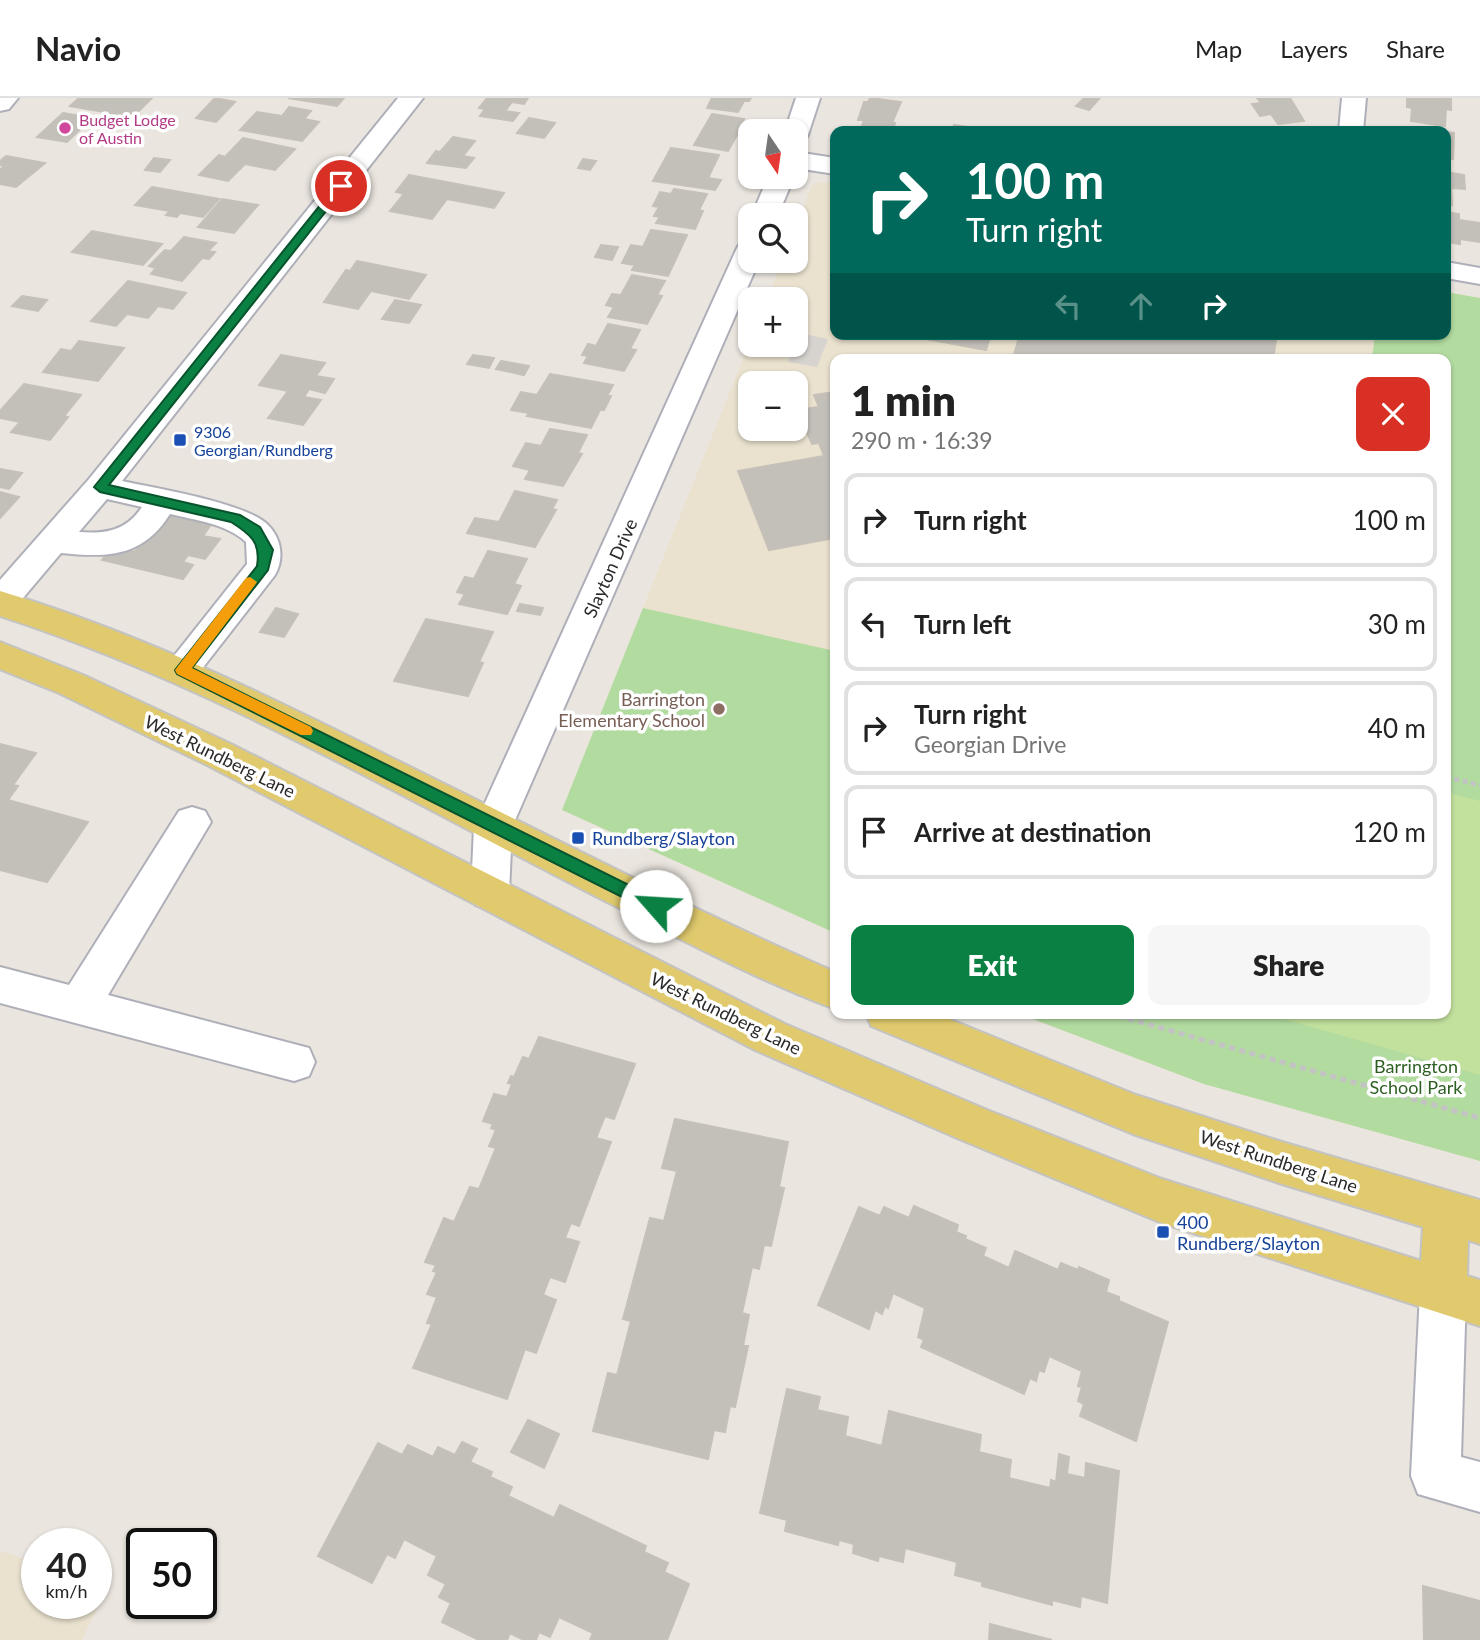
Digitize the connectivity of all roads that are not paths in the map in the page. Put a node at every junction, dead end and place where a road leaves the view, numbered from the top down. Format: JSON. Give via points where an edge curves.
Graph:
{"nodes":[{"id":1,"x":6,"y":98,"type":"edge"},
{"id":2,"x":411,"y":98,"type":"edge"},
{"id":3,"x":808,"y":98,"type":"edge"},
{"id":4,"x":1354,"y":98,"type":"edge"},
{"id":5,"x":0,"y":104,"type":"edge"},
{"id":6,"x":801,"y":119,"type":"edge"},
{"id":7,"x":1351,"y":126,"type":"edge"},
{"id":8,"x":808,"y":162,"type":"edge"},
{"id":9,"x":830,"y":165,"type":"edge"},
{"id":10,"x":1451,"y":271,"type":"edge"},
{"id":11,"x":740,"y":273,"type":"edge"},
{"id":12,"x":1480,"y":276,"type":"edge"},
{"id":13,"x":100,"y":487,"type":"junction"},
{"id":14,"x":161,"y":502,"type":"junction"},
{"id":15,"x":53,"y":541,"type":"junction"},
{"id":16,"x":0,"y":602,"type":"edge"},
{"id":17,"x":0,"y":655,"type":"edge"},
{"id":18,"x":182,"y":670,"type":"junction"},
{"id":19,"x":192,"y":822,"type":"dead end"},
{"id":20,"x":494,"y":827,"type":"junction"},
{"id":21,"x":490,"y":893,"type":"junction"},
{"id":22,"x":0,"y":985,"type":"edge"},
{"id":23,"x":830,"y":989,"type":"edge"},
{"id":24,"x":79,"y":1006,"type":"junction"},
{"id":25,"x":901,"y":1019,"type":"edge"},
{"id":26,"x":294,"y":1062,"type":"dead end"},
{"id":27,"x":1463,"y":1218,"type":"edge"},
{"id":28,"x":1461,"y":1297,"type":"edge"},
{"id":29,"x":1480,"y":1488,"type":"edge"}],
"edges":[{"from":1,"to":5,"type":"street"},
{"from":2,"to":13,"type":"street"},
{"from":3,"to":6,"type":"street"},
{"from":4,"to":7,"type":"street"},
{"from":8,"to":9,"type":"street"},
{"from":10,"to":12,"type":"street"},
{"from":11,"to":20,"type":"street","name":"Slayton Drive"},
{"from":13,"to":14,"type":"street"},
{"from":13,"to":15,"type":"street"},
{"from":14,"to":15,"type":"street","via":[[142,529],[127,538],[88,545]]},
{"from":14,"to":18,"type":"street","via":[[235,519],[255,531],[266,550],[263,567]]},
{"from":15,"to":16,"type":"street"},
{"from":16,"to":18,"type":"main road"},
{"from":17,"to":21,"type":"main road","name":"West Rundberg Lane","via":[[220,755]]},
{"from":18,"to":20,"type":"main road"},
{"from":19,"to":24,"type":"street"},
{"from":20,"to":21,"type":"street","name":"Slayton Drive"},
{"from":20,"to":23,"type":"main road"},
{"from":21,"to":28,"type":"main road","name":"West Rundberg Lane","via":[[770,1037],[972,1124],[1162,1201]]},
{"from":22,"to":24,"type":"street"},
{"from":24,"to":26,"type":"street"},
{"from":25,"to":27,"type":"main road","name":"West Rundberg Lane","via":[[1133,1114]]},
{"from":27,"to":28,"type":"main road"},
{"from":28,"to":29,"type":"street","via":[[1436,1476]]}]}
